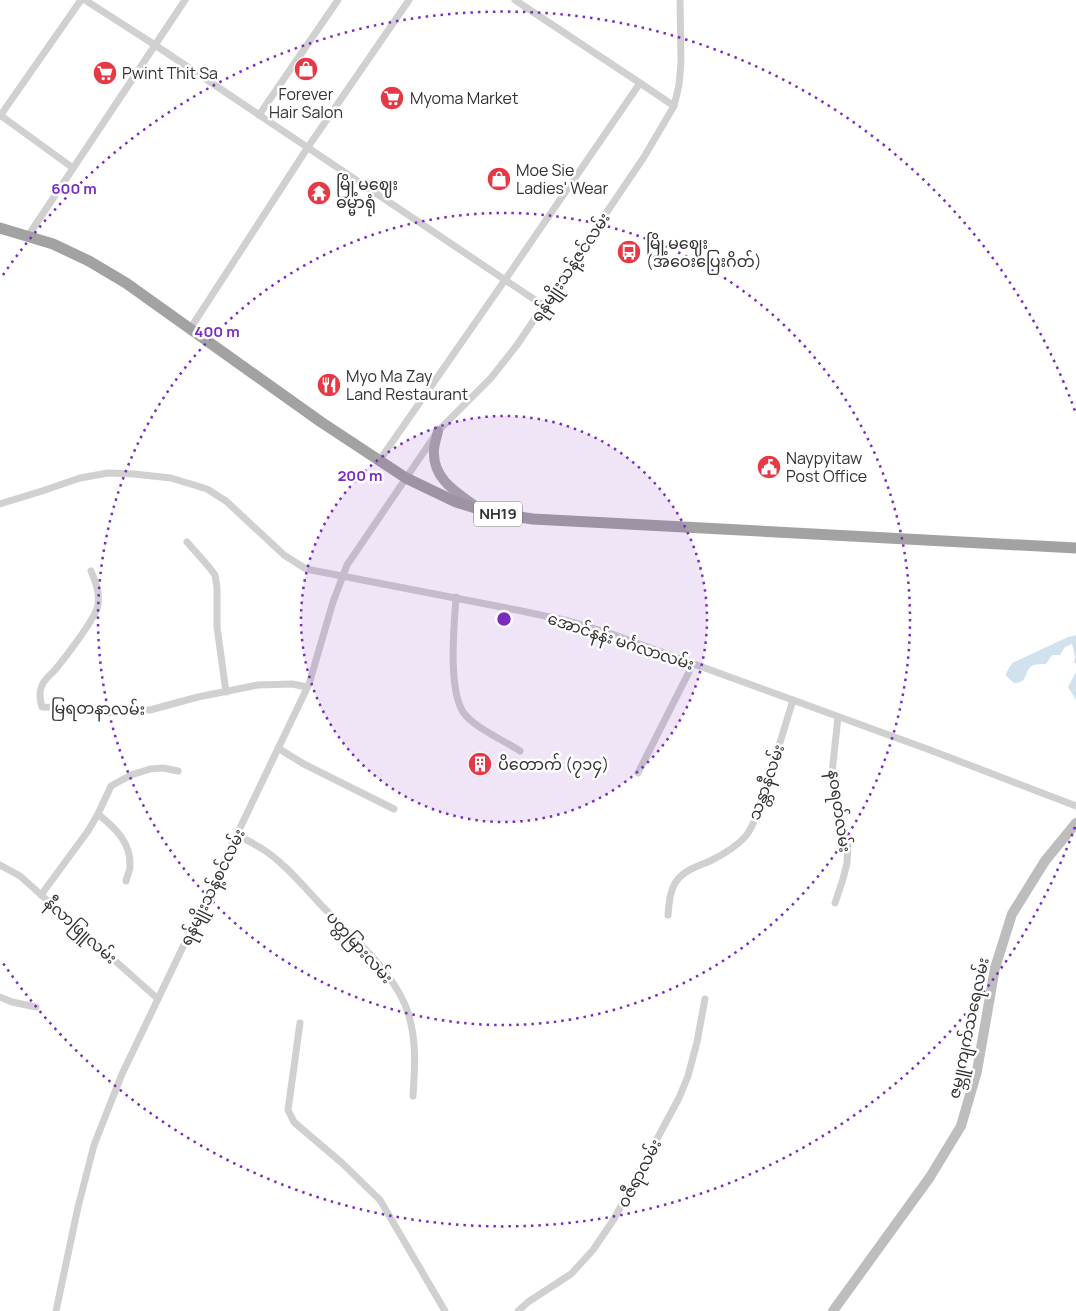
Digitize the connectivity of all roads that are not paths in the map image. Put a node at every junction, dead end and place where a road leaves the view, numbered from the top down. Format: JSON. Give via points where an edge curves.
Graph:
{"nodes":[{"id":1,"x":80,"y":0,"type":"edge"},
{"id":2,"x":85,"y":0,"type":"edge"},
{"id":3,"x":184,"y":0,"type":"edge"},
{"id":4,"x":338,"y":0,"type":"edge"},
{"id":5,"x":409,"y":0,"type":"edge"},
{"id":6,"x":515,"y":0,"type":"edge"},
{"id":7,"x":680,"y":0,"type":"edge"},
{"id":8,"x":155,"y":45,"type":"junction"},
{"id":9,"x":640,"y":83,"type":"junction"},
{"id":10,"x":674,"y":106,"type":"junction"},
{"id":11,"x":259,"y":114,"type":"junction"},
{"id":12,"x":0,"y":115,"type":"edge"},
{"id":13,"x":308,"y":147,"type":"junction"},
{"id":14,"x":73,"y":168,"type":"junction"},
{"id":15,"x":0,"y":228,"type":"edge"},
{"id":16,"x":28,"y":236,"type":"junction"},
{"id":17,"x":506,"y":280,"type":"junction"},
{"id":18,"x":544,"y":306,"type":"junction"},
{"id":19,"x":190,"y":329,"type":"junction"},
{"id":20,"x":438,"y":431,"type":"junction"},
{"id":21,"x":379,"y":461,"type":"junction"},
{"id":22,"x":406,"y":478,"type":"junction"},
{"id":23,"x":0,"y":504,"type":"edge"},
{"id":24,"x":482,"y":510,"type":"junction"},
{"id":25,"x":187,"y":542,"type":"dead end"},
{"id":26,"x":1076,"y":548,"type":"edge"},
{"id":27,"x":91,"y":571,"type":"dead end"},
{"id":28,"x":343,"y":576,"type":"junction"},
{"id":29,"x":456,"y":597,"type":"junction"},
{"id":30,"x":694,"y":664,"type":"junction"},
{"id":31,"x":307,"y":687,"type":"junction"},
{"id":32,"x":226,"y":692,"type":"junction"},
{"id":33,"x":793,"y":700,"type":"junction"},
{"id":34,"x":838,"y":716,"type":"junction"},
{"id":35,"x":278,"y":748,"type":"junction"},
{"id":36,"x":520,"y":751,"type":"dead end"},
{"id":37,"x":178,"y":771,"type":"dead end"},
{"id":38,"x":638,"y":773,"type":"dead end"},
{"id":39,"x":1076,"y":806,"type":"edge"},
{"id":40,"x":394,"y":809,"type":"dead end"},
{"id":41,"x":98,"y":814,"type":"junction"},
{"id":42,"x":1076,"y":823,"type":"edge"},
{"id":43,"x":237,"y":835,"type":"junction"},
{"id":44,"x":0,"y":866,"type":"edge"},
{"id":45,"x":126,"y":881,"type":"dead end"},
{"id":46,"x":41,"y":895,"type":"junction"},
{"id":47,"x":835,"y":904,"type":"dead end"},
{"id":48,"x":668,"y":915,"type":"dead end"},
{"id":49,"x":0,"y":997,"type":"edge"},
{"id":50,"x":158,"y":999,"type":"junction"},
{"id":51,"x":705,"y":999,"type":"dead end"},
{"id":52,"x":36,"y":1007,"type":"dead end"},
{"id":53,"x":300,"y":1022,"type":"dead end"},
{"id":54,"x":413,"y":1096,"type":"dead end"},
{"id":55,"x":56,"y":1311,"type":"edge"},
{"id":56,"x":445,"y":1311,"type":"edge"},
{"id":57,"x":518,"y":1311,"type":"edge"},
{"id":58,"x":833,"y":1311,"type":"edge"}],
"edges":[{"from":1,"to":12,"type":"street"},
{"from":2,"to":8,"type":"street"},
{"from":3,"to":8,"type":"street"},
{"from":4,"to":11,"type":"street"},
{"from":5,"to":13,"type":"street"},
{"from":6,"to":9,"type":"street"},
{"from":7,"to":10,"type":"street","name":"ရန်မျိုးသန့်ဇင်လမ်း","via":[[681,62]]},
{"from":8,"to":11,"type":"street"},
{"from":8,"to":14,"type":"street"},
{"from":9,"to":10,"type":"street"},
{"from":9,"to":17,"type":"street"},
{"from":10,"to":18,"type":"street","name":"ရန်မျိုးသန့်ဇင်လမ်း","via":[[644,157]]},
{"from":11,"to":13,"type":"street"},
{"from":12,"to":14,"type":"street"},
{"from":13,"to":17,"type":"street"},
{"from":13,"to":19,"type":"street"},
{"from":14,"to":16,"type":"street"},
{"from":15,"to":16,"type":"highway","number":"NH19"},
{"from":16,"to":19,"type":"highway","number":"NH19","via":[[89,260]]},
{"from":17,"to":18,"type":"street"},
{"from":17,"to":21,"type":"street"},
{"from":18,"to":20,"type":"street","name":"ရန်မျိုးသန့်ဇင်လမ်း","via":[[491,378]]},
{"from":19,"to":21,"type":"highway","number":"NH19"},
{"from":20,"to":22,"type":"street","name":"ရန်မျိုးသန့်ဇင်လမ်း"},
{"from":20,"to":24,"type":"main road","via":[[434,450],[440,477],[451,489]]},
{"from":21,"to":22,"type":"highway","number":"NH19"},
{"from":22,"to":24,"type":"highway","number":"NH19","via":[[456,502]]},
{"from":22,"to":28,"type":"street","name":"ရန်မျိုးသန့်စင်လမ်း","via":[[347,565]]},
{"from":23,"to":28,"type":"street","name":"အောင်နန်း မင်္ဂလာလမ်း","via":[[80,478],[108,473],[171,478],[207,489],[226,501],[284,555],[306,568]]},
{"from":24,"to":26,"type":"highway","number":"NH19","via":[[533,519]]},
{"from":25,"to":32,"type":"street","via":[[215,575],[217,627]]},
{"from":27,"to":32,"type":"street","name":"မြရတနာလမ်း","via":[[98,606],[94,616],[43,682],[40,688],[42,707],[150,710]]},
{"from":28,"to":29,"type":"street","name":"အောင်နန်း မင်္ဂလာလမ်း"},
{"from":28,"to":31,"type":"street","name":"ရန်မျိုးသန့်စင်လမ်း"},
{"from":29,"to":30,"type":"street","name":"အောင်နန်း မင်္ဂလာလမ်း","via":[[569,621]]},
{"from":29,"to":36,"type":"street","via":[[453,658],[456,693],[463,712],[477,726]]},
{"from":30,"to":33,"type":"street","name":"အောင်နန်း မင်္ဂလာလမ်း"},
{"from":30,"to":38,"type":"street"},
{"from":31,"to":32,"type":"street","name":"မြရတနာလမ်း","via":[[258,685]]},
{"from":31,"to":35,"type":"street","name":"ရန်မျိုးသန့်စင်လမ်း"},
{"from":33,"to":34,"type":"street","name":"အောင်နန်း မင်္ဂလာလမ်း"},
{"from":33,"to":48,"type":"street","name":"သန္တာနီလမ်း","via":[[761,805],[746,836],[732,848],[690,869],[678,879],[670,897]]},
{"from":34,"to":39,"type":"street","name":"အောင်နန်း မင်္ဂလာလမ်း"},
{"from":34,"to":47,"type":"street","name":"နဝရတ်လမ်း","via":[[832,773],[848,846],[848,863]]},
{"from":35,"to":40,"type":"street","via":[[302,764]]},
{"from":35,"to":43,"type":"street","name":"ရန်မျိုးသန့်စင်လမ်း"},
{"from":37,"to":41,"type":"street","via":[[150,769],[111,786]]},
{"from":41,"to":45,"type":"street","via":[[113,826],[127,845],[130,866]]},
{"from":41,"to":46,"type":"street"},
{"from":42,"to":58,"type":"main road","name":"ဇမ္ဘူကျက်သရေလမ်း","via":[[1045,861],[1012,914],[995,968],[977,1071],[961,1126],[930,1177]]},
{"from":43,"to":50,"type":"street","name":"ရန်မျိုးသန့်စင်လမ်း"},
{"from":43,"to":54,"type":"street","name":"ပတ္တမြားလမ်း","via":[[283,866],[390,977],[413,1028],[416,1064]]},
{"from":44,"to":46,"type":"street","name":"နီလာဖြူလမ်း","via":[[20,876]]},
{"from":46,"to":50,"type":"street","name":"နီလာဖြူလမ်း"},
{"from":49,"to":52,"type":"street"},
{"from":50,"to":55,"type":"street","name":"ရန်မျိုးသန့်စင်လမ်း","via":[[122,1074],[94,1145]]},
{"from":51,"to":57,"type":"street","name":"ဝဇီရာလမ်း","via":[[697,1042],[679,1098],[614,1218],[593,1250],[570,1274]]},
{"from":53,"to":56,"type":"street","via":[[288,1110],[294,1122],[380,1200]]}]}
